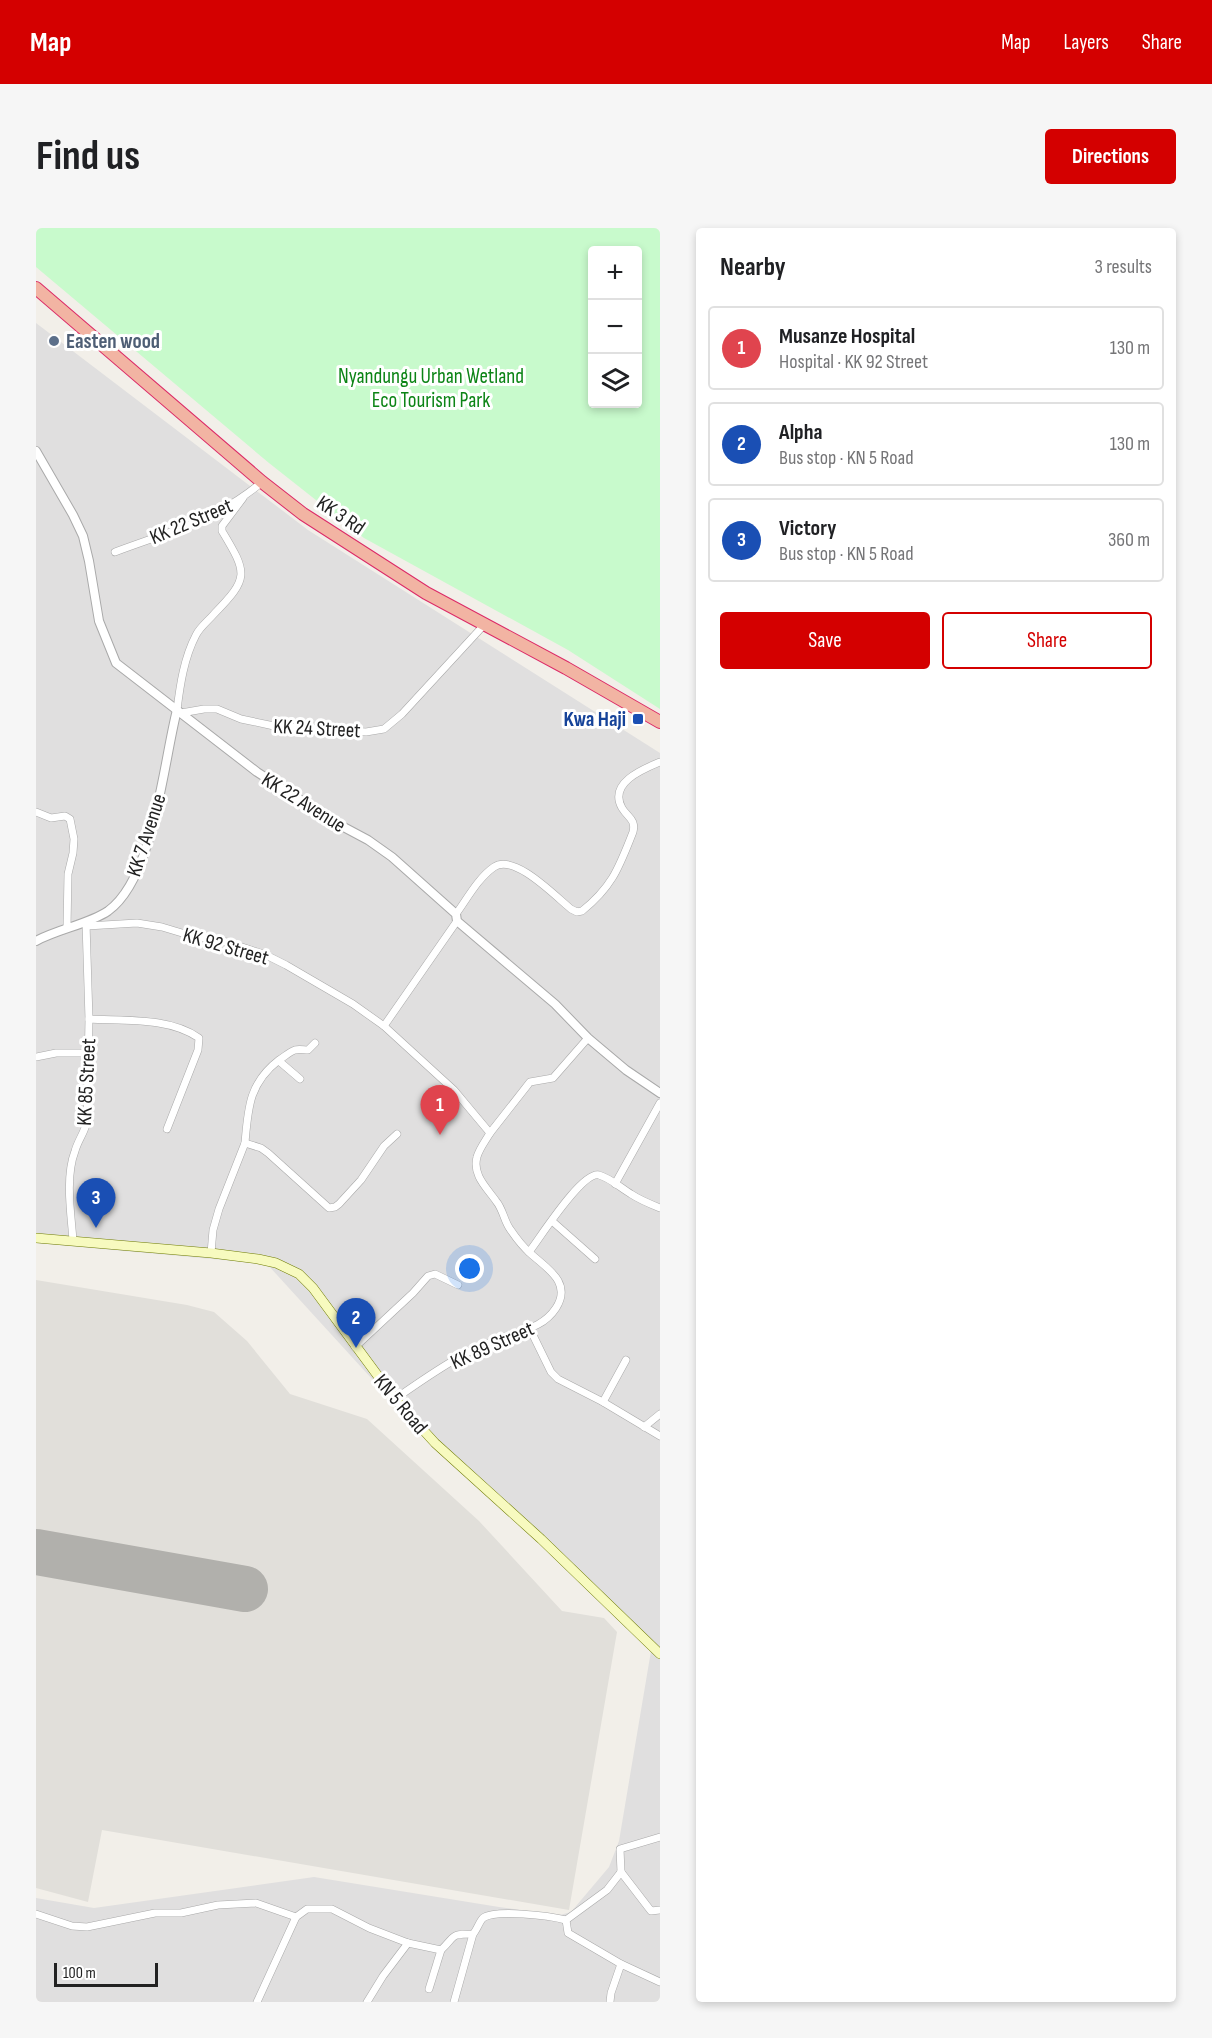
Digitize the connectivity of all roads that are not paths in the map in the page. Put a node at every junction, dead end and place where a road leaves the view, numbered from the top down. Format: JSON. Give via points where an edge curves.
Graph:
{"nodes":[{"id":1,"x":36,"y":288,"type":"edge"},
{"id":2,"x":36,"y":451,"type":"edge"},
{"id":3,"x":262,"y":482,"type":"junction"},
{"id":4,"x":243,"y":498,"type":"junction"},
{"id":5,"x":116,"y":552,"type":"dead end"},
{"id":6,"x":484,"y":625,"type":"junction"},
{"id":7,"x":179,"y":712,"type":"junction"},
{"id":8,"x":660,"y":722,"type":"edge"},
{"id":9,"x":660,"y":762,"type":"edge"},
{"id":10,"x":36,"y":812,"type":"edge"},
{"id":11,"x":457,"y":918,"type":"junction"},
{"id":12,"x":86,"y":923,"type":"junction"},
{"id":13,"x":67,"y":927,"type":"junction"},
{"id":14,"x":36,"y":941,"type":"edge"},
{"id":15,"x":89,"y":1020,"type":"junction"},
{"id":16,"x":384,"y":1026,"type":"junction"},
{"id":17,"x":588,"y":1038,"type":"junction"},
{"id":18,"x":315,"y":1042,"type":"dead end"},
{"id":19,"x":88,"y":1053,"type":"junction"},
{"id":20,"x":36,"y":1057,"type":"edge"},
{"id":21,"x":279,"y":1061,"type":"junction"},
{"id":22,"x":300,"y":1079,"type":"dead end"},
{"id":23,"x":660,"y":1093,"type":"edge"},
{"id":24,"x":660,"y":1102,"type":"edge"},
{"id":25,"x":167,"y":1129,"type":"dead end"},
{"id":26,"x":490,"y":1133,"type":"junction"},
{"id":27,"x":397,"y":1134,"type":"dead end"},
{"id":28,"x":245,"y":1143,"type":"junction"},
{"id":29,"x":615,"y":1184,"type":"junction"},
{"id":30,"x":660,"y":1208,"type":"edge"},
{"id":31,"x":552,"y":1221,"type":"junction"},
{"id":32,"x":36,"y":1238,"type":"edge"},
{"id":33,"x":73,"y":1240,"type":"junction"},
{"id":34,"x":211,"y":1252,"type":"junction"},
{"id":35,"x":529,"y":1252,"type":"junction"},
{"id":36,"x":596,"y":1259,"type":"dead end"},
{"id":37,"x":458,"y":1285,"type":"dead end"},
{"id":38,"x":530,"y":1329,"type":"junction"},
{"id":39,"x":354,"y":1347,"type":"junction"},
{"id":40,"x":626,"y":1360,"type":"dead end"},
{"id":41,"x":395,"y":1399,"type":"junction"},
{"id":42,"x":603,"y":1402,"type":"junction"},
{"id":43,"x":660,"y":1414,"type":"edge"},
{"id":44,"x":644,"y":1427,"type":"junction"},
{"id":45,"x":660,"y":1436,"type":"edge"},
{"id":46,"x":660,"y":1654,"type":"edge"},
{"id":47,"x":660,"y":1837,"type":"edge"},
{"id":48,"x":621,"y":1872,"type":"junction"},
{"id":49,"x":660,"y":1910,"type":"edge"},
{"id":50,"x":36,"y":1914,"type":"edge"},
{"id":51,"x":296,"y":1917,"type":"junction"},
{"id":52,"x":566,"y":1920,"type":"junction"},
{"id":53,"x":473,"y":1934,"type":"junction"},
{"id":54,"x":408,"y":1943,"type":"junction"},
{"id":55,"x":441,"y":1950,"type":"junction"},
{"id":56,"x":621,"y":1964,"type":"junction"},
{"id":57,"x":660,"y":1982,"type":"edge"},
{"id":58,"x":429,"y":1989,"type":"dead end"},
{"id":59,"x":257,"y":2002,"type":"edge"},
{"id":60,"x":367,"y":2002,"type":"edge"},
{"id":61,"x":454,"y":2002,"type":"edge"},
{"id":62,"x":610,"y":2002,"type":"edge"}],
"edges":[{"from":1,"to":3,"type":"highway","name":"KK 3 Rd"},
{"from":2,"to":7,"type":"street","name":"KK 22 Avenue","via":[[83,536],[99,621],[116,663]]},
{"from":3,"to":4,"type":"street","name":"KK 22 Street"},
{"from":3,"to":6,"type":"highway","name":"KK 3 Rd","via":[[372,560]]},
{"from":4,"to":5,"type":"street","name":"KK 22 Street","via":[[221,512]]},
{"from":4,"to":7,"type":"street","via":[[222,526],[241,566],[236,591],[197,633],[183,675]]},
{"from":6,"to":7,"type":"street","name":"KK 24 Street","via":[[384,729],[366,732],[267,725],[217,709]]},
{"from":6,"to":8,"type":"highway","name":"KK 3 Rd"},
{"from":7,"to":11,"type":"street","name":"KK 22 Avenue","via":[[257,772],[392,857]]},
{"from":7,"to":12,"type":"street","name":"KK 7 Avenue","via":[[141,863],[122,897]]},
{"from":9,"to":11,"type":"street","via":[[638,772],[621,788],[620,804],[632,818],[633,832],[611,883],[582,911],[571,909],[531,876],[505,863],[486,873]]},
{"from":10,"to":13,"type":"street","via":[[70,819],[73,846]]},
{"from":11,"to":16,"type":"street"},
{"from":11,"to":17,"type":"street","name":"KK 22 Avenue"},
{"from":12,"to":13,"type":"street","name":"KK 7 Avenue"},
{"from":12,"to":15,"type":"street","name":"KK 85 Street"},
{"from":12,"to":16,"type":"street","name":"KK 92 Street","via":[[138,923],[245,948],[286,965]]},
{"from":13,"to":14,"type":"street","name":"KK 7 Avenue"},
{"from":15,"to":19,"type":"street","name":"KK 85 Street"},
{"from":15,"to":25,"type":"street","via":[[144,1021],[199,1038],[198,1050]]},
{"from":16,"to":26,"type":"street","name":"KK 92 Street","via":[[454,1090]]},
{"from":17,"to":23,"type":"street","name":"KK 22 Avenue"},
{"from":17,"to":26,"type":"street","via":[[553,1078],[530,1082]]},
{"from":18,"to":21,"type":"street","via":[[308,1050],[292,1051]]},
{"from":19,"to":20,"type":"street"},
{"from":19,"to":33,"type":"street","name":"KK 85 Street","via":[[87,1121],[72,1167]]},
{"from":21,"to":22,"type":"street"},
{"from":21,"to":28,"type":"street","via":[[263,1074],[251,1095]]},
{"from":24,"to":29,"type":"street"},
{"from":26,"to":35,"type":"street","name":"KK 89 Street","via":[[477,1156],[482,1185],[496,1201],[509,1229]]},
{"from":27,"to":28,"type":"street","via":[[354,1188],[339,1204],[329,1208],[268,1153]]},
{"from":28,"to":34,"type":"street","via":[[219,1209]]},
{"from":29,"to":30,"type":"street"},
{"from":29,"to":31,"type":"street","via":[[602,1176],[591,1176]]},
{"from":31,"to":35,"type":"street"},
{"from":31,"to":36,"type":"street"},
{"from":32,"to":33,"type":"main road","name":"KN 5 Road"},
{"from":33,"to":34,"type":"main road","name":"KN 5 Road"},
{"from":34,"to":39,"type":"main road","name":"KN 5 Road","via":[[276,1263],[299,1274]]},
{"from":35,"to":38,"type":"street","name":"KK 89 Street","via":[[552,1270],[561,1288],[556,1308],[546,1320]]},
{"from":37,"to":39,"type":"street","via":[[435,1274],[428,1276]]},
{"from":38,"to":41,"type":"street","name":"KK 89 Street","via":[[456,1359]]},
{"from":38,"to":42,"type":"street","via":[[551,1372]]},
{"from":39,"to":41,"type":"main road","name":"KN 5 Road"},
{"from":40,"to":42,"type":"street"},
{"from":41,"to":46,"type":"main road","name":"KN 5 Road","via":[[463,1470],[518,1517]]},
{"from":42,"to":44,"type":"street"},
{"from":43,"to":44,"type":"street"},
{"from":44,"to":45,"type":"street"},
{"from":47,"to":48,"type":"street","via":[[620,1848]]},
{"from":48,"to":49,"type":"street","via":[[651,1911]]},
{"from":48,"to":52,"type":"street","via":[[607,1890]]},
{"from":50,"to":51,"type":"street","via":[[87,1927],[155,1913],[256,1903]]},
{"from":51,"to":54,"type":"street","via":[[312,1908],[332,1909]]},
{"from":51,"to":59,"type":"street"},
{"from":52,"to":53,"type":"street","via":[[493,1914],[482,1919]]},
{"from":52,"to":56,"type":"street","via":[[568,1933]]},
{"from":53,"to":55,"type":"street","via":[[452,1936]]},
{"from":53,"to":61,"type":"street"},
{"from":54,"to":55,"type":"street"},
{"from":54,"to":60,"type":"street"},
{"from":55,"to":58,"type":"street"},
{"from":56,"to":57,"type":"street"},
{"from":56,"to":62,"type":"street"}]}
